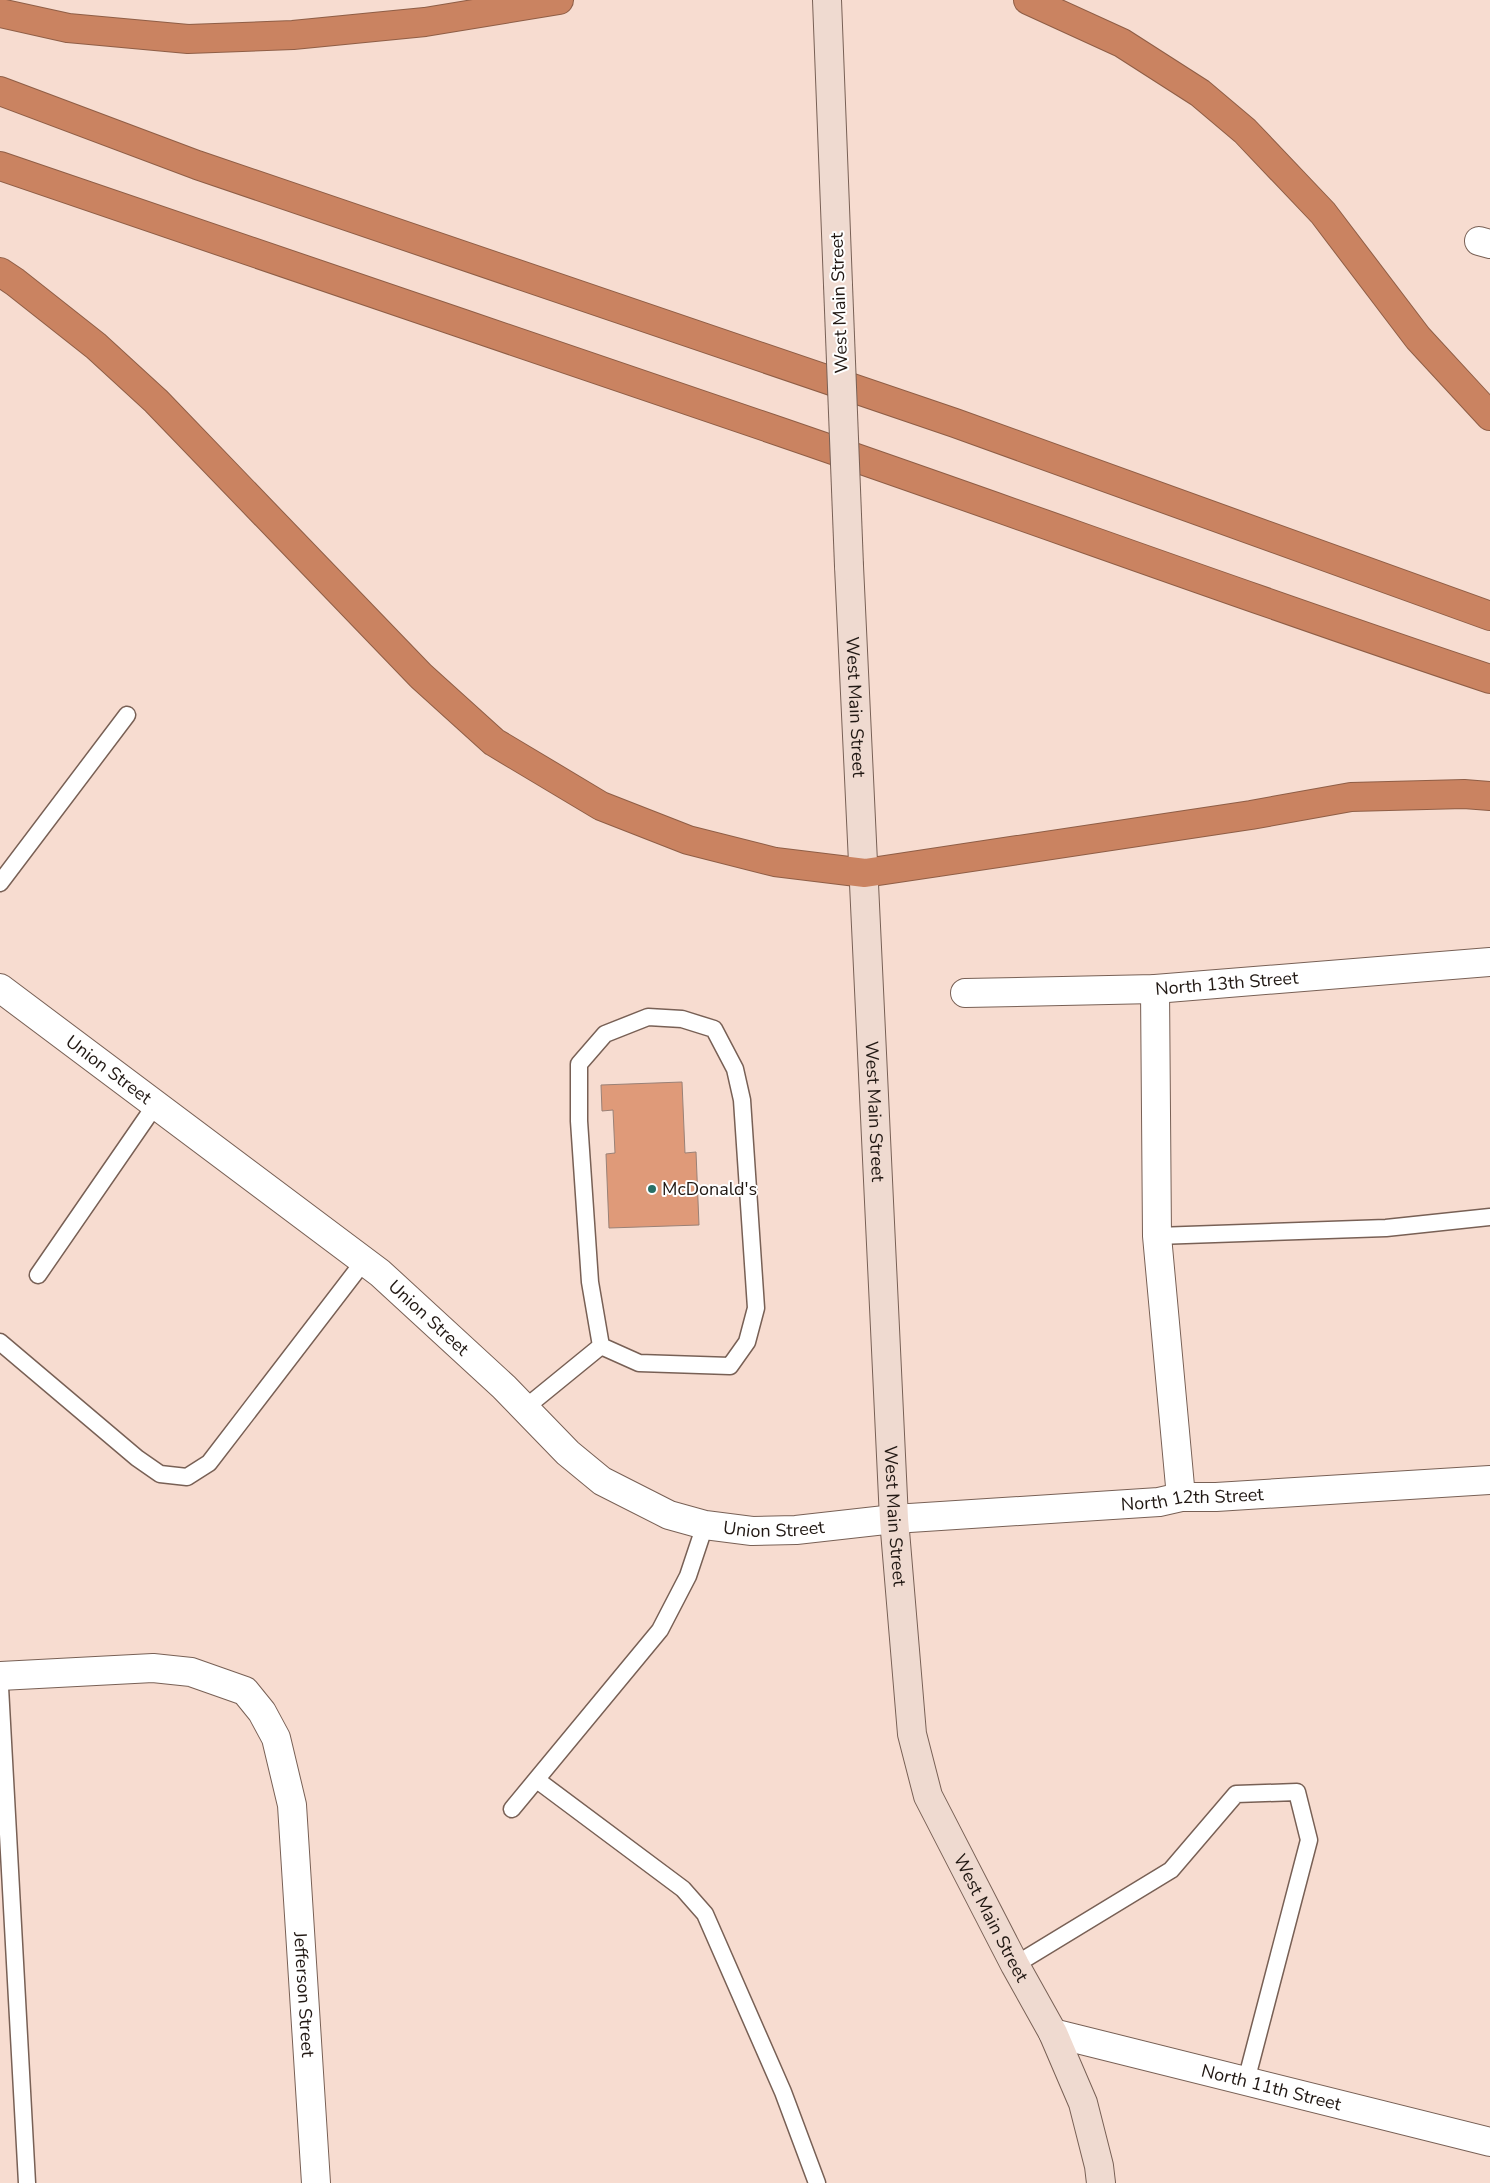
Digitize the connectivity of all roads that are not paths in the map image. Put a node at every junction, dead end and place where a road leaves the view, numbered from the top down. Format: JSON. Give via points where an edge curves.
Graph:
{"nodes":[{"id":1,"x":559,"y":0,"type":"edge"},
{"id":2,"x":827,"y":0,"type":"edge"},
{"id":3,"x":1028,"y":0,"type":"edge"},
{"id":4,"x":0,"y":13,"type":"edge"},
{"id":5,"x":0,"y":92,"type":"edge"},
{"id":6,"x":0,"y":166,"type":"edge"},
{"id":7,"x":0,"y":272,"type":"edge"},
{"id":8,"x":1490,"y":416,"type":"edge"},
{"id":9,"x":1490,"y":616,"type":"edge"},
{"id":10,"x":1490,"y":679,"type":"edge"},
{"id":11,"x":127,"y":715,"type":"dead end"},
{"id":12,"x":1490,"y":796,"type":"edge"},
{"id":13,"x":865,"y":873,"type":"junction"},
{"id":14,"x":0,"y":883,"type":"edge"},
{"id":15,"x":1490,"y":962,"type":"edge"},
{"id":16,"x":0,"y":988,"type":"edge"},
{"id":17,"x":1155,"y":989,"type":"junction"},
{"id":18,"x":965,"y":994,"type":"dead end"},
{"id":19,"x":156,"y":1104,"type":"junction"},
{"id":20,"x":1490,"y":1217,"type":"edge"},
{"id":21,"x":1157,"y":1236,"type":"junction"},
{"id":22,"x":364,"y":1261,"type":"junction"},
{"id":23,"x":38,"y":1274,"type":"dead end"},
{"id":24,"x":0,"y":1342,"type":"edge"},
{"id":25,"x":601,"y":1346,"type":"junction"},
{"id":26,"x":525,"y":1408,"type":"junction"},
{"id":27,"x":1490,"y":1480,"type":"edge"},
{"id":28,"x":1181,"y":1497,"type":"junction"},
{"id":29,"x":894,"y":1518,"type":"junction"},
{"id":30,"x":705,"y":1525,"type":"junction"},
{"id":31,"x":0,"y":1676,"type":"edge"},
{"id":32,"x":0,"y":1687,"type":"edge"},
{"id":33,"x":537,"y":1780,"type":"junction"},
{"id":34,"x":512,"y":1810,"type":"dead end"},
{"id":35,"x":1015,"y":1965,"type":"junction"},
{"id":36,"x":1053,"y":2033,"type":"junction"},
{"id":37,"x":1246,"y":2081,"type":"junction"},
{"id":38,"x":1490,"y":2142,"type":"edge"},
{"id":39,"x":28,"y":2183,"type":"edge"},
{"id":40,"x":316,"y":2183,"type":"edge"},
{"id":41,"x":817,"y":2183,"type":"edge"},
{"id":42,"x":1101,"y":2183,"type":"edge"}],
"edges":[{"from":1,"to":4,"type":"highway","via":[[425,22],[293,35],[188,39],[68,28]]},
{"from":2,"to":13,"type":"main road","name":"West Main Street","bridge":true,"via":[[849,566]]},
{"from":3,"to":8,"type":"highway","via":[[1122,42],[1200,94],[1245,131],[1323,213],[1418,338]]},
{"from":5,"to":9,"type":"highway","via":[[196,165],[955,423]]},
{"from":6,"to":10,"type":"highway","via":[[772,429]]},
{"from":7,"to":13,"type":"highway","via":[[96,346],[156,401],[421,676],[494,742],[601,806],[688,840],[775,862]]},
{"from":11,"to":14,"type":"lane"},
{"from":12,"to":13,"type":"highway","via":[[1351,798]]},
{"from":13,"to":29,"type":"main road","name":"West Main Street"},
{"from":15,"to":17,"type":"street","name":"North 13th Street"},
{"from":16,"to":19,"type":"street","name":"Union Street"},
{"from":17,"to":18,"type":"street","name":"North 13th Street"},
{"from":17,"to":21,"type":"street"},
{"from":19,"to":22,"type":"street","name":"Union Street"},
{"from":19,"to":23,"type":"lane"},
{"from":20,"to":21,"type":"lane","via":[[1386,1228]]},
{"from":21,"to":28,"type":"street"},
{"from":22,"to":24,"type":"lane","via":[[209,1463],[187,1477],[160,1474],[136,1458]]},
{"from":22,"to":26,"type":"street","name":"Union Street"},
{"from":25,"to":25,"type":"lane","via":[[639,1363],[730,1366],[747,1342],[756,1308],[742,1100],[735,1069],[714,1030],[682,1019],[648,1017],[605,1034],[579,1064],[579,1121],[590,1282]]},
{"from":25,"to":26,"type":"lane"},
{"from":26,"to":30,"type":"street","name":"Union Street","via":[[568,1453],[602,1481],[668,1515]]},
{"from":27,"to":28,"type":"street","name":"North 12th Street"},
{"from":28,"to":29,"type":"street","name":"North 12th Street","via":[[1159,1502]]},
{"from":29,"to":30,"type":"street","name":"Union Street","via":[[796,1530],[752,1531]]},
{"from":29,"to":35,"type":"main road","name":"West Main Street","via":[[912,1734],[928,1796]]},
{"from":30,"to":33,"type":"lane","via":[[688,1576],[660,1630]]},
{"from":31,"to":40,"type":"street","name":"Jefferson Street","via":[[153,1668],[191,1672],[244,1691],[262,1712],[276,1738],[292,1805]]},
{"from":32,"to":39,"type":"lane"},
{"from":33,"to":34,"type":"lane"},
{"from":33,"to":41,"type":"lane","via":[[683,1888],[705,1914],[783,2092]]},
{"from":35,"to":36,"type":"main road","name":"West Main Street"},
{"from":35,"to":37,"type":"lane","via":[[1171,1870],[1236,1794],[1297,1792],[1308,1840]]},
{"from":36,"to":37,"type":"street","name":"North 11th Street"},
{"from":36,"to":42,"type":"main road","name":"West Main Street","via":[[1083,2103]]},
{"from":37,"to":38,"type":"street","name":"North 11th Street"}]}
